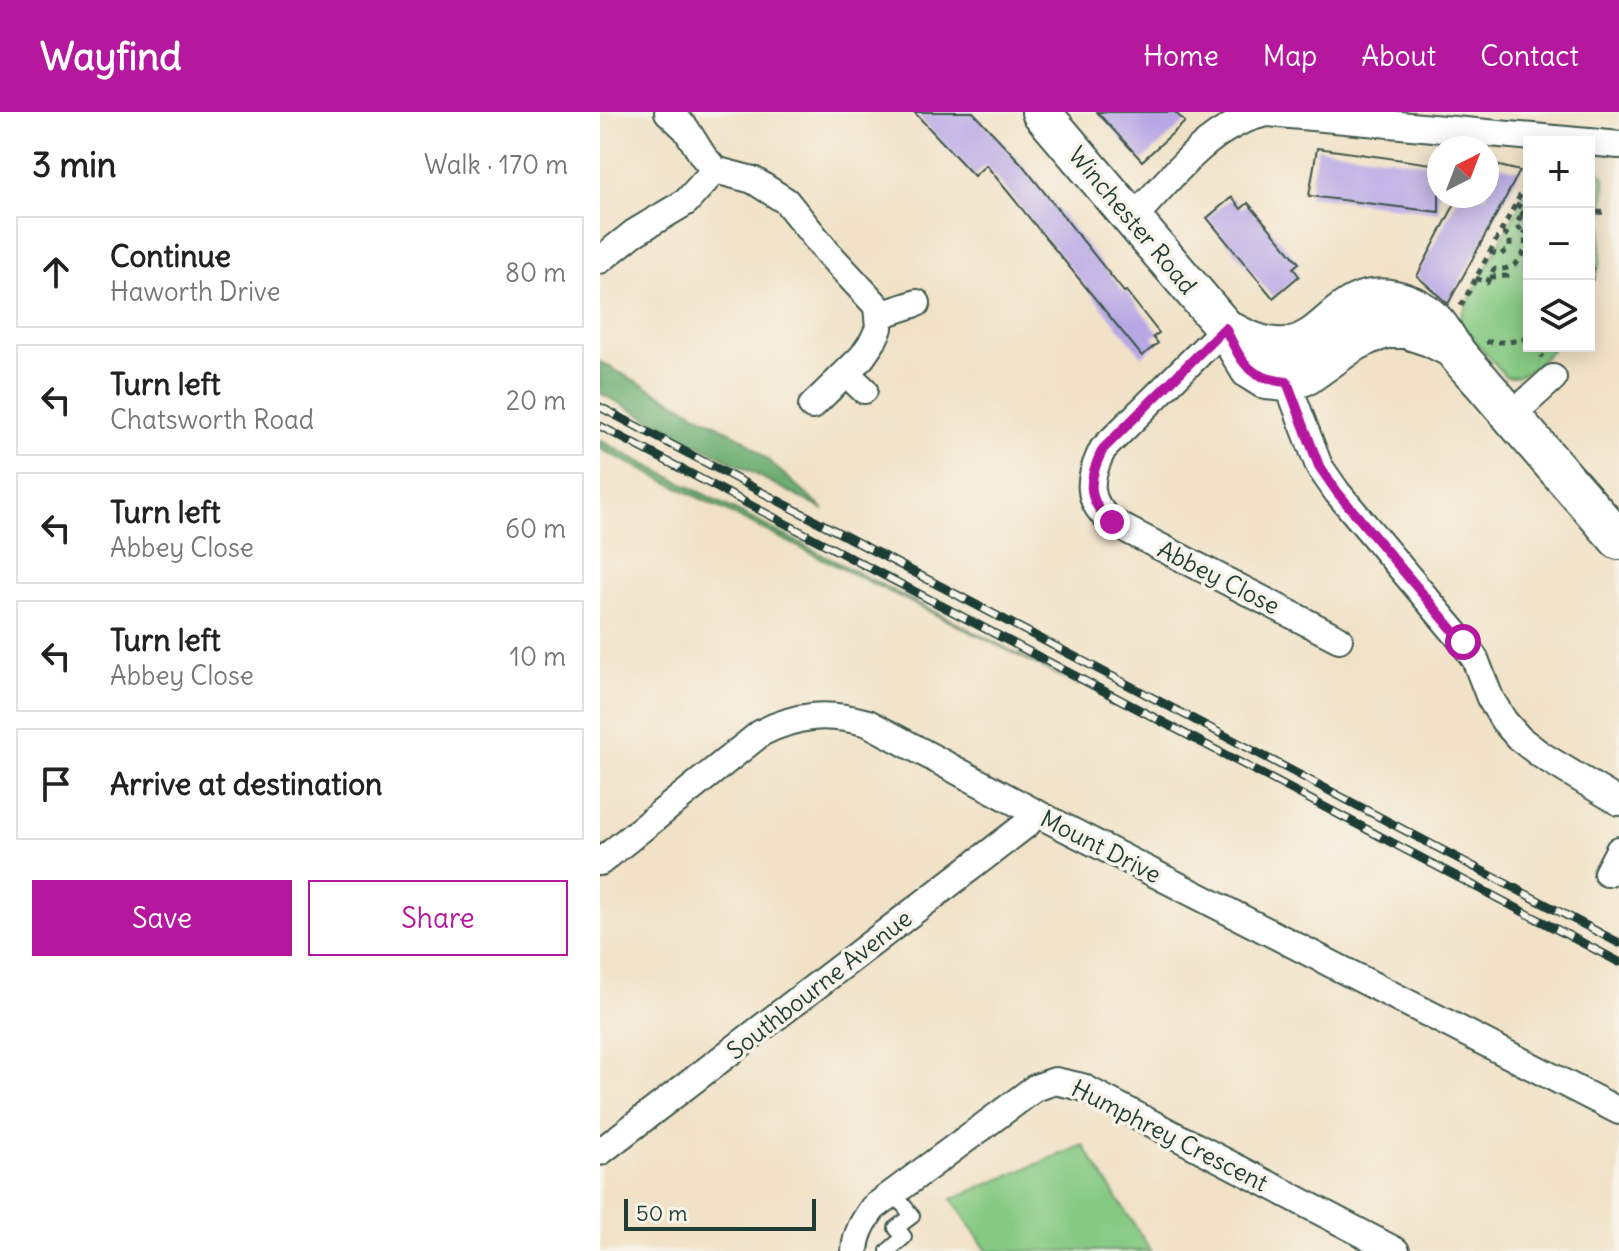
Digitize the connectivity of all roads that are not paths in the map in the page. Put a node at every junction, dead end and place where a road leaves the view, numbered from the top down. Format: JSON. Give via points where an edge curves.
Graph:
{"nodes":[{"id":1,"x":668,"y":112,"type":"edge"},
{"id":2,"x":1041,"y":112,"type":"edge"},
{"id":3,"x":1373,"y":117,"type":"edge"},
{"id":4,"x":1537,"y":136,"type":"edge"},
{"id":5,"x":1595,"y":143,"type":"edge"},
{"id":6,"x":1619,"y":145,"type":"edge"},
{"id":7,"x":715,"y":170,"type":"junction"},
{"id":8,"x":1133,"y":218,"type":"junction"},
{"id":9,"x":600,"y":260,"type":"edge"},
{"id":10,"x":917,"y":303,"type":"dead end"},
{"id":11,"x":880,"y":315,"type":"junction"},
{"id":12,"x":1225,"y":328,"type":"junction"},
{"id":13,"x":1459,"y":342,"type":"junction"},
{"id":14,"x":1553,"y":378,"type":"dead end"},
{"id":15,"x":1287,"y":382,"type":"junction"},
{"id":16,"x":812,"y":406,"type":"dead end"},
{"id":17,"x":1511,"y":416,"type":"junction"},
{"id":18,"x":1619,"y":540,"type":"edge"},
{"id":19,"x":1339,"y":639,"type":"dead end"},
{"id":20,"x":1619,"y":802,"type":"edge"},
{"id":21,"x":1036,"y":813,"type":"junction"},
{"id":22,"x":600,"y":862,"type":"edge"},
{"id":23,"x":1619,"y":1111,"type":"edge"},
{"id":24,"x":600,"y":1152,"type":"edge"},
{"id":25,"x":894,"y":1193,"type":"junction"},
{"id":26,"x":855,"y":1251,"type":"edge"},
{"id":27,"x":888,"y":1251,"type":"edge"},
{"id":28,"x":1396,"y":1251,"type":"edge"}],
"edges":[{"from":1,"to":7,"type":"street"},
{"from":2,"to":8,"type":"street","name":"Winchester Road"},
{"from":3,"to":4,"type":"street"},
{"from":3,"to":8,"type":"street","via":[[1246,117],[1216,134]]},
{"from":5,"to":6,"type":"street"},
{"from":7,"to":9,"type":"street","via":[[686,202]]},
{"from":7,"to":11,"type":"street","via":[[753,180],[786,201],[872,298]]},
{"from":8,"to":12,"type":"street","name":"Winchester Road"},
{"from":10,"to":11,"type":"street"},
{"from":11,"to":16,"type":"street","via":[[855,382]]},
{"from":12,"to":13,"type":"street","via":[[1249,343],[1286,349],[1302,344],[1352,305],[1394,300],[1415,307]]},
{"from":12,"to":15,"type":"street","via":[[1250,370],[1266,380]]},
{"from":12,"to":19,"type":"street","name":"Abbey Close","via":[[1103,449],[1092,474],[1094,502],[1112,522]]},
{"from":13,"to":15,"type":"street","via":[[1386,329]]},
{"from":13,"to":17,"type":"street"},
{"from":14,"to":17,"type":"street"},
{"from":15,"to":20,"type":"street","via":[[1319,466],[1475,659],[1504,721],[1541,755]]},
{"from":17,"to":18,"type":"street"},
{"from":21,"to":22,"type":"street","name":"Mount Drive","via":[[868,723],[807,716],[761,733]]},
{"from":21,"to":23,"type":"street","name":"Mount Drive"},
{"from":21,"to":24,"type":"street","name":"Southbourne Avenue"},
{"from":25,"to":26,"type":"street","name":"Humphrey Crescent","via":[[862,1222]]},
{"from":25,"to":27,"type":"lane","via":[[912,1216],[896,1228],[904,1237]]},
{"from":25,"to":28,"type":"street","name":"Humphrey Crescent","via":[[1035,1088],[1066,1082]]}]}
